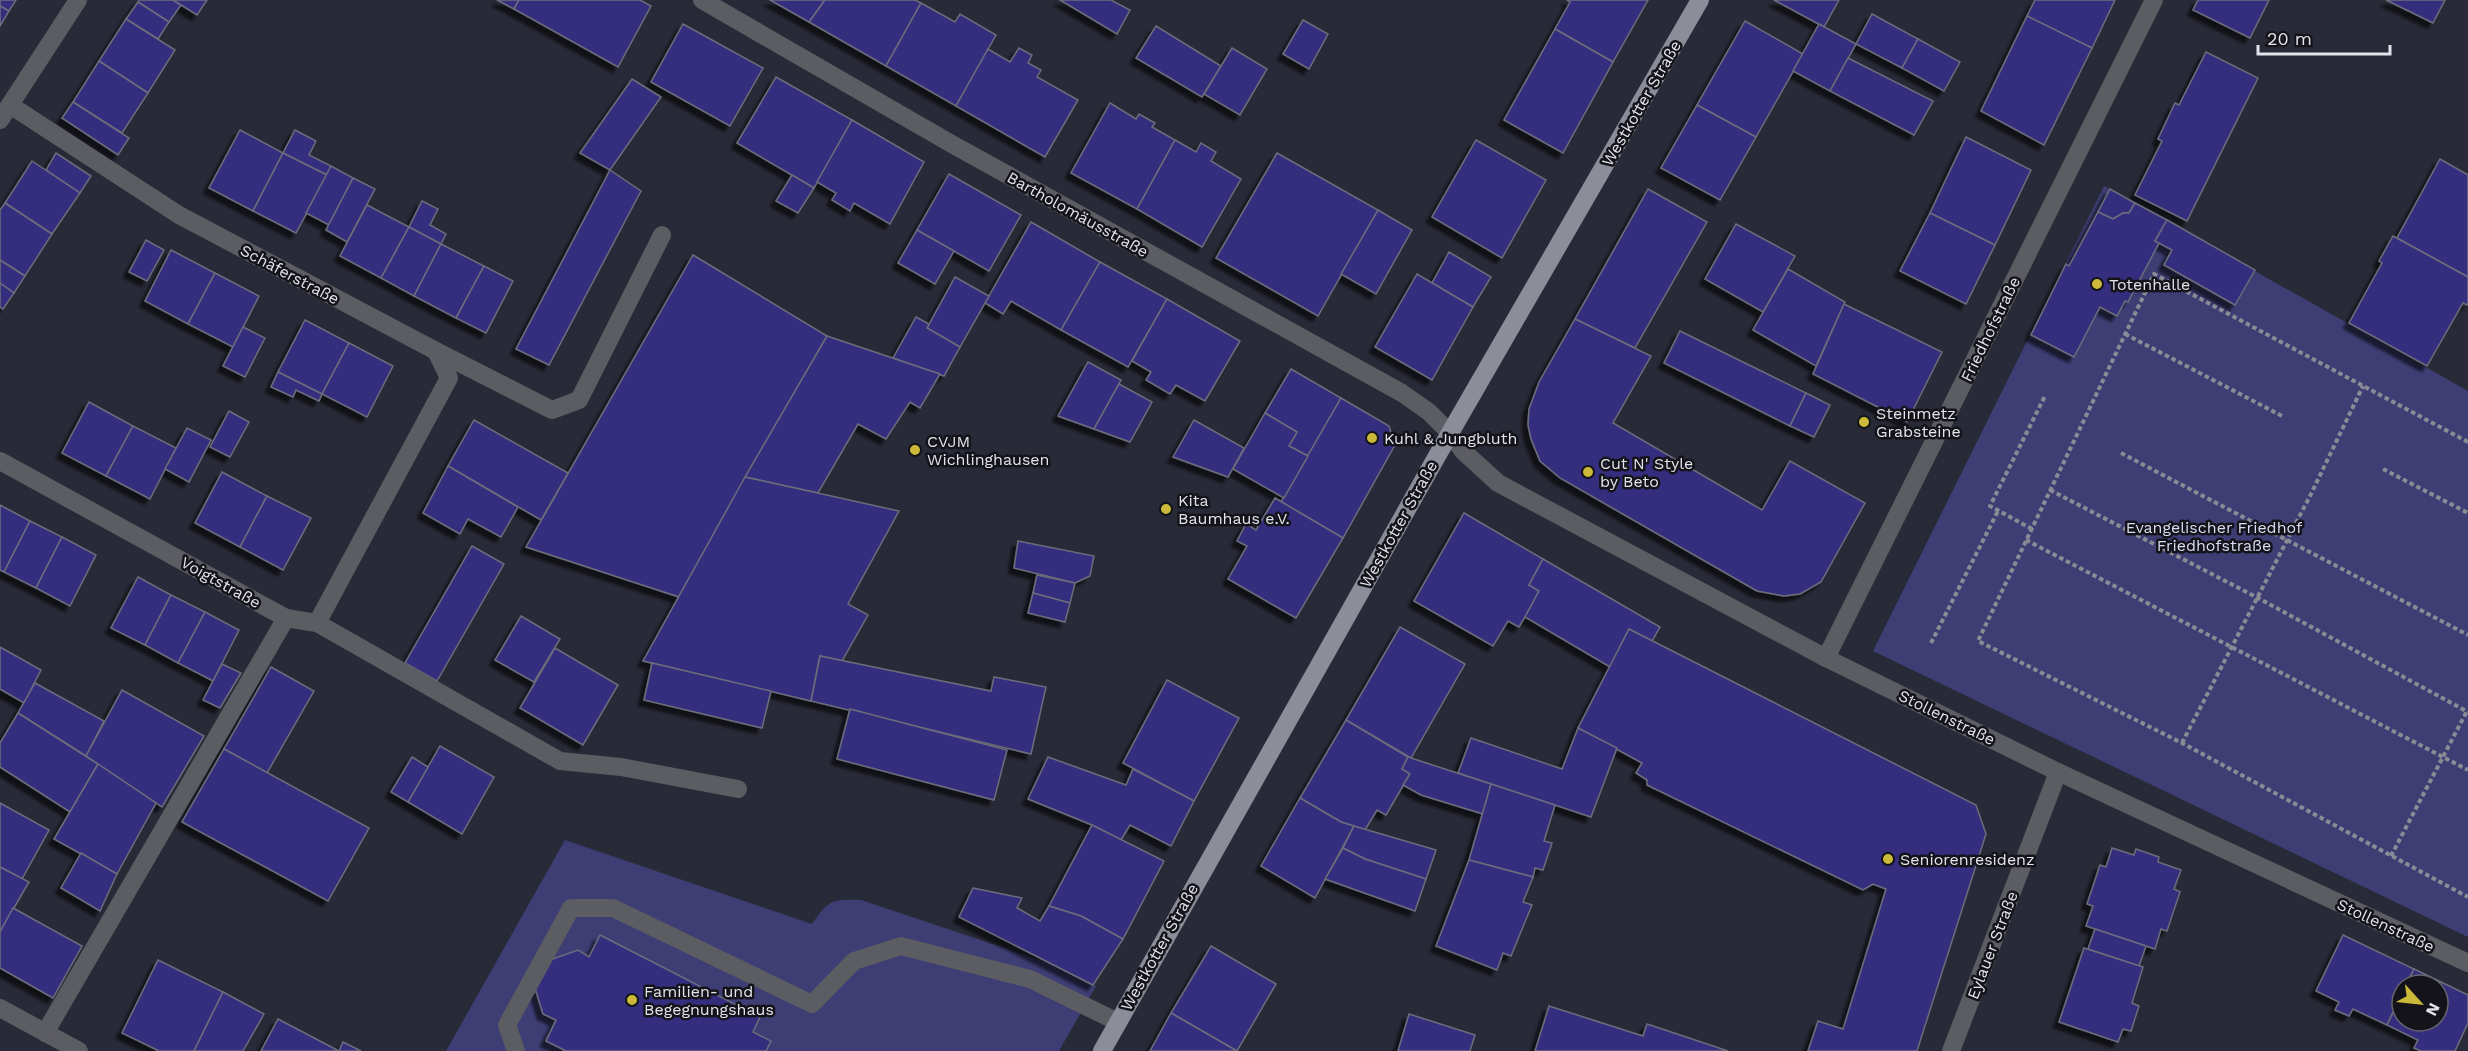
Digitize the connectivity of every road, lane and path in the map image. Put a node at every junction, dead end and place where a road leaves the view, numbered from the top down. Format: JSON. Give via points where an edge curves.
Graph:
{"nodes":[{"id":1,"x":78,"y":0,"type":"edge"},
{"id":2,"x":702,"y":0,"type":"edge"},
{"id":3,"x":1700,"y":0,"type":"edge"},
{"id":4,"x":2154,"y":0,"type":"edge"},
{"id":5,"x":5,"y":112,"type":"edge"},
{"id":6,"x":662,"y":235,"type":"dead end"},
{"id":7,"x":2125,"y":334,"type":"junction"},
{"id":8,"x":436,"y":351,"type":"junction"},
{"id":9,"x":2363,"y":386,"type":"junction"},
{"id":10,"x":2046,"y":396,"type":"dead end"},
{"id":11,"x":2284,"y":417,"type":"dead end"},
{"id":12,"x":1450,"y":433,"type":"junction"},
{"id":13,"x":2468,"y":442,"type":"edge"},
{"id":14,"x":2121,"y":453,"type":"dead end"},
{"id":15,"x":0,"y":461,"type":"edge"},
{"id":16,"x":2383,"y":469,"type":"dead end"},
{"id":17,"x":2050,"y":490,"type":"junction"},
{"id":18,"x":1998,"y":511,"type":"junction"},
{"id":19,"x":2468,"y":513,"type":"edge"},
{"id":20,"x":2032,"y":528,"type":"junction"},
{"id":21,"x":2026,"y":540,"type":"junction"},
{"id":22,"x":2288,"y":540,"type":"junction"},
{"id":23,"x":2258,"y":598,"type":"junction"},
{"id":24,"x":286,"y":618,"type":"junction"},
{"id":25,"x":317,"y":623,"type":"junction"},
{"id":26,"x":2468,"y":635,"type":"edge"},
{"id":27,"x":1932,"y":644,"type":"dead end"},
{"id":28,"x":2231,"y":646,"type":"junction"},
{"id":29,"x":1826,"y":658,"type":"junction"},
{"id":30,"x":2468,"y":711,"type":"edge"},
{"id":31,"x":2182,"y":743,"type":"junction"},
{"id":32,"x":2444,"y":758,"type":"junction"},
{"id":33,"x":2468,"y":770,"type":"edge"},
{"id":34,"x":2058,"y":772,"type":"junction"},
{"id":35,"x":738,"y":789,"type":"dead end"},
{"id":36,"x":2391,"y":856,"type":"junction"},
{"id":37,"x":2468,"y":897,"type":"edge"},
{"id":38,"x":2468,"y":963,"type":"edge"},
{"id":39,"x":0,"y":1008,"type":"edge"},
{"id":40,"x":1118,"y":1022,"type":"junction"},
{"id":41,"x":45,"y":1033,"type":"junction"},
{"id":42,"x":79,"y":1051,"type":"edge"},
{"id":43,"x":516,"y":1051,"type":"edge"},
{"id":44,"x":1102,"y":1051,"type":"edge"},
{"id":45,"x":1951,"y":1051,"type":"edge"}],
"edges":[{"from":1,"to":5,"type":"street"},
{"from":2,"to":12,"type":"street","name":"Bartholomäusstraße","via":[[950,143],[1402,393]]},
{"from":3,"to":12,"type":"main road","name":"Westkotter Straße"},
{"from":4,"to":29,"type":"street","name":"Friedhofstraße"},
{"from":5,"to":8,"type":"street","name":"Schäferstraße","via":[[179,215]]},
{"from":6,"to":8,"type":"street","name":"Schäferstraße","via":[[579,400],[552,410]]},
{"from":7,"to":9,"type":"path","via":[[2154,274]]},
{"from":7,"to":11,"type":"path"},
{"from":7,"to":17,"type":"path"},
{"from":8,"to":25,"type":"street","via":[[449,378]]},
{"from":9,"to":13,"type":"path"},
{"from":9,"to":22,"type":"path"},
{"from":10,"to":18,"type":"path","via":[[1990,506]]},
{"from":12,"to":29,"type":"street","name":"Stollenstraße","via":[[1463,451],[1498,483]]},
{"from":12,"to":40,"type":"main road","name":"Westkotter Straße"},
{"from":14,"to":22,"type":"path"},
{"from":15,"to":24,"type":"street","name":"Voigtstraße"},
{"from":16,"to":19,"type":"path"},
{"from":17,"to":20,"type":"path"},
{"from":17,"to":23,"type":"path"},
{"from":18,"to":20,"type":"path"},
{"from":18,"to":27,"type":"path"},
{"from":20,"to":21,"type":"path"},
{"from":21,"to":28,"type":"path"},
{"from":21,"to":31,"type":"path","via":[[1978,641]]},
{"from":22,"to":23,"type":"path"},
{"from":22,"to":26,"type":"path"},
{"from":23,"to":28,"type":"path"},
{"from":23,"to":30,"type":"path"},
{"from":24,"to":25,"type":"street","name":"Voigtstraße"},
{"from":24,"to":41,"type":"street"},
{"from":25,"to":35,"type":"street","via":[[560,761],[621,767]]},
{"from":28,"to":31,"type":"path"},
{"from":28,"to":32,"type":"path"},
{"from":29,"to":34,"type":"street","name":"Stollenstraße"},
{"from":30,"to":32,"type":"path"},
{"from":31,"to":36,"type":"path"},
{"from":32,"to":33,"type":"path"},
{"from":32,"to":36,"type":"path"},
{"from":34,"to":38,"type":"street","name":"Stollenstraße"},
{"from":34,"to":45,"type":"street","name":"Eylauer Straße"},
{"from":36,"to":37,"type":"path"},
{"from":39,"to":41,"type":"street"},
{"from":40,"to":43,"type":"street","via":[[1030,979],[901,946],[854,961],[812,1004],[613,908],[570,908],[507,1025]]},
{"from":40,"to":44,"type":"main road","name":"Westkotter Straße"},
{"from":41,"to":42,"type":"street"}]}
